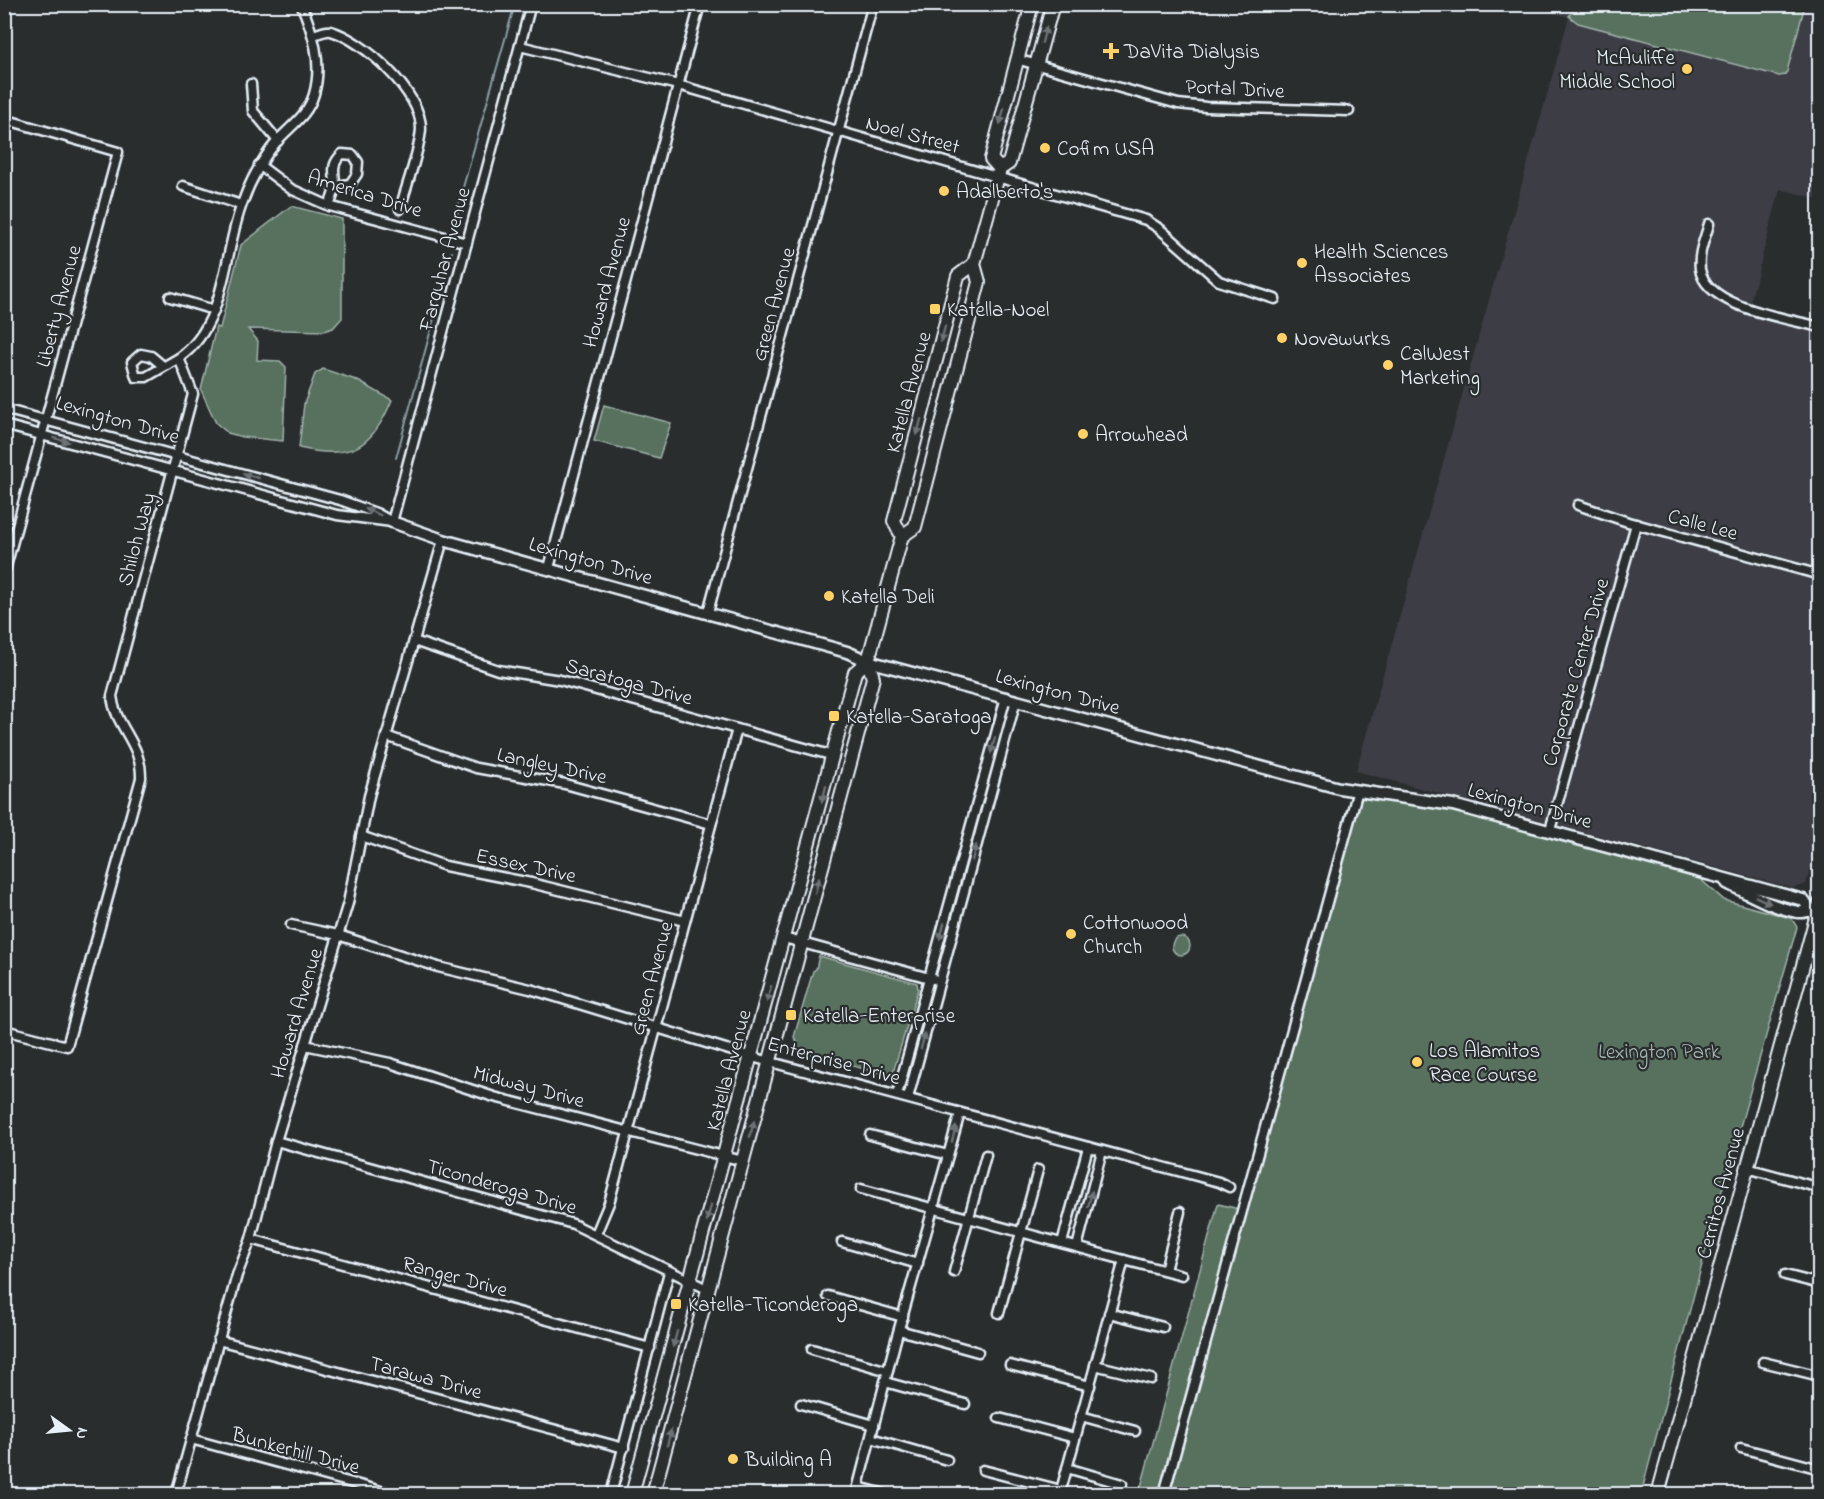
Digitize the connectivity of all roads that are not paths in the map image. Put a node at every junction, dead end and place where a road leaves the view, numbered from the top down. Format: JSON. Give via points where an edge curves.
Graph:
{"nodes":[{"id":1,"x":301,"y":4,"type":"edge"},
{"id":2,"x":531,"y":4,"type":"edge"},
{"id":3,"x":700,"y":4,"type":"edge"},
{"id":4,"x":873,"y":4,"type":"edge"},
{"id":5,"x":1032,"y":4,"type":"edge"},
{"id":6,"x":1053,"y":4,"type":"edge"},
{"id":7,"x":314,"y":35,"type":"junction"},
{"id":8,"x":520,"y":46,"type":"junction"},
{"id":9,"x":1016,"y":59,"type":"junction"},
{"id":10,"x":1036,"y":65,"type":"junction"},
{"id":11,"x":251,"y":84,"type":"dead end"},
{"id":12,"x":678,"y":85,"type":"junction"},
{"id":13,"x":1349,"y":111,"type":"dead end"},
{"id":14,"x":4,"y":119,"type":"edge"},
{"id":15,"x":838,"y":132,"type":"junction"},
{"id":16,"x":278,"y":141,"type":"junction"},
{"id":17,"x":259,"y":165,"type":"junction"},
{"id":18,"x":999,"y":172,"type":"junction"},
{"id":19,"x":183,"y":186,"type":"dead end"},
{"id":20,"x":335,"y":186,"type":"dead end"},
{"id":21,"x":241,"y":205,"type":"junction"},
{"id":22,"x":329,"y":206,"type":"junction"},
{"id":23,"x":400,"y":209,"type":"dead end"},
{"id":24,"x":1709,"y":224,"type":"dead end"},
{"id":25,"x":467,"y":243,"type":"junction"},
{"id":26,"x":974,"y":264,"type":"junction"},
{"id":27,"x":170,"y":297,"type":"dead end"},
{"id":28,"x":1275,"y":298,"type":"dead end"},
{"id":29,"x":214,"y":309,"type":"junction"},
{"id":30,"x":1820,"y":327,"type":"edge"},
{"id":31,"x":179,"y":358,"type":"junction"},
{"id":32,"x":163,"y":366,"type":"dead end"},
{"id":33,"x":4,"y":408,"type":"edge"},
{"id":34,"x":47,"y":419,"type":"junction"},
{"id":35,"x":4,"y":425,"type":"edge"},
{"id":36,"x":42,"y":435,"type":"junction"},
{"id":37,"x":177,"y":456,"type":"junction"},
{"id":38,"x":173,"y":470,"type":"junction"},
{"id":39,"x":1578,"y":505,"type":"dead end"},
{"id":40,"x":392,"y":522,"type":"junction"},
{"id":41,"x":1636,"y":524,"type":"junction"},
{"id":42,"x":902,"y":536,"type":"junction"},
{"id":43,"x":442,"y":540,"type":"junction"},
{"id":44,"x":549,"y":568,"type":"junction"},
{"id":45,"x":4,"y":574,"type":"edge"},
{"id":46,"x":1820,"y":575,"type":"edge"},
{"id":47,"x":708,"y":612,"type":"junction"},
{"id":48,"x":414,"y":640,"type":"junction"},
{"id":49,"x":868,"y":661,"type":"junction"},
{"id":50,"x":1011,"y":698,"type":"junction"},
{"id":51,"x":737,"y":729,"type":"junction"},
{"id":52,"x":386,"y":736,"type":"junction"},
{"id":53,"x":834,"y":756,"type":"junction"},
{"id":54,"x":1358,"y":790,"type":"junction"},
{"id":55,"x":711,"y":824,"type":"junction"},
{"id":56,"x":1550,"y":830,"type":"junction"},
{"id":57,"x":361,"y":836,"type":"junction"},
{"id":58,"x":1816,"y":908,"type":"edge"},
{"id":59,"x":685,"y":921,"type":"junction"},
{"id":60,"x":291,"y":926,"type":"dead end"},
{"id":61,"x":338,"y":935,"type":"junction"},
{"id":62,"x":784,"y":938,"type":"junction"},
{"id":63,"x":802,"y":943,"type":"junction"},
{"id":64,"x":929,"y":978,"type":"junction"},
{"id":65,"x":939,"y":981,"type":"junction"},
{"id":66,"x":656,"y":1028,"type":"junction"},
{"id":67,"x":4,"y":1030,"type":"edge"},
{"id":68,"x":305,"y":1046,"type":"junction"},
{"id":69,"x":752,"y":1057,"type":"junction"},
{"id":70,"x":770,"y":1062,"type":"junction"},
{"id":71,"x":897,"y":1095,"type":"junction"},
{"id":72,"x":908,"y":1098,"type":"junction"},
{"id":73,"x":960,"y":1113,"type":"junction"},
{"id":74,"x":628,"y":1131,"type":"junction"},
{"id":75,"x":870,"y":1135,"type":"dead end"},
{"id":76,"x":276,"y":1141,"type":"junction"},
{"id":77,"x":1088,"y":1147,"type":"junction"},
{"id":78,"x":1102,"y":1151,"type":"junction"},
{"id":79,"x":948,"y":1155,"type":"junction"},
{"id":80,"x":986,"y":1155,"type":"dead end"},
{"id":81,"x":725,"y":1156,"type":"junction"},
{"id":82,"x":743,"y":1161,"type":"junction"},
{"id":83,"x":1747,"y":1168,"type":"junction"},
{"id":84,"x":1038,"y":1170,"type":"dead end"},
{"id":85,"x":1230,"y":1187,"type":"dead end"},
{"id":86,"x":1820,"y":1188,"type":"edge"},
{"id":87,"x":861,"y":1189,"type":"dead end"},
{"id":88,"x":934,"y":1208,"type":"junction"},
{"id":89,"x":1180,"y":1212,"type":"dead end"},
{"id":90,"x":970,"y":1218,"type":"junction"},
{"id":91,"x":1021,"y":1232,"type":"junction"},
{"id":92,"x":596,"y":1234,"type":"junction"},
{"id":93,"x":251,"y":1239,"type":"junction"},
{"id":94,"x":842,"y":1242,"type":"dead end"},
{"id":95,"x":1062,"y":1243,"type":"junction"},
{"id":96,"x":1077,"y":1247,"type":"junction"},
{"id":97,"x":1124,"y":1260,"type":"junction"},
{"id":98,"x":918,"y":1264,"type":"junction"},
{"id":99,"x":1165,"y":1270,"type":"junction"},
{"id":100,"x":669,"y":1272,"type":"junction"},
{"id":101,"x":954,"y":1272,"type":"dead end"},
{"id":102,"x":1182,"y":1275,"type":"dead end"},
{"id":103,"x":1785,"y":1275,"type":"dead end"},
{"id":104,"x":690,"y":1282,"type":"junction"},
{"id":105,"x":1820,"y":1284,"type":"edge"},
{"id":106,"x":709,"y":1290,"type":"junction"},
{"id":107,"x":828,"y":1296,"type":"dead end"},
{"id":108,"x":999,"y":1313,"type":"dead end"},
{"id":109,"x":1109,"y":1313,"type":"junction"},
{"id":110,"x":903,"y":1317,"type":"junction"},
{"id":111,"x":1162,"y":1327,"type":"dead end"},
{"id":112,"x":899,"y":1330,"type":"junction"},
{"id":113,"x":218,"y":1340,"type":"junction"},
{"id":114,"x":650,"y":1348,"type":"junction"},
{"id":115,"x":812,"y":1349,"type":"dead end"},
{"id":116,"x":978,"y":1352,"type":"dead end"},
{"id":117,"x":1764,"y":1362,"type":"dead end"},
{"id":118,"x":1010,"y":1365,"type":"dead end"},
{"id":119,"x":1095,"y":1365,"type":"junction"},
{"id":120,"x":888,"y":1371,"type":"junction"},
{"id":121,"x":1820,"y":1377,"type":"edge"},
{"id":122,"x":1151,"y":1379,"type":"dead end"},
{"id":123,"x":885,"y":1382,"type":"junction"},
{"id":124,"x":1089,"y":1386,"type":"junction"},
{"id":125,"x":801,"y":1404,"type":"dead end"},
{"id":126,"x":965,"y":1404,"type":"dead end"},
{"id":127,"x":1081,"y":1416,"type":"junction"},
{"id":128,"x":999,"y":1418,"type":"dead end"},
{"id":129,"x":874,"y":1425,"type":"junction"},
{"id":130,"x":1135,"y":1431,"type":"dead end"},
{"id":131,"x":871,"y":1438,"type":"junction"},
{"id":132,"x":1075,"y":1438,"type":"junction"},
{"id":133,"x":191,"y":1439,"type":"junction"},
{"id":134,"x":624,"y":1448,"type":"junction"},
{"id":135,"x":1741,"y":1448,"type":"dead end"},
{"id":136,"x":947,"y":1460,"type":"dead end"},
{"id":137,"x":1067,"y":1468,"type":"junction"},
{"id":138,"x":1820,"y":1469,"type":"edge"},
{"id":139,"x":983,"y":1470,"type":"dead end"},
{"id":140,"x":1122,"y":1484,"type":"dead end"},
{"id":141,"x":857,"y":1491,"type":"edge"},
{"id":142,"x":1061,"y":1492,"type":"edge"},
{"id":143,"x":176,"y":1494,"type":"edge"},
{"id":144,"x":392,"y":1494,"type":"edge"},
{"id":145,"x":611,"y":1494,"type":"edge"},
{"id":146,"x":632,"y":1494,"type":"edge"},
{"id":147,"x":653,"y":1494,"type":"edge"},
{"id":148,"x":885,"y":1494,"type":"edge"},
{"id":149,"x":1164,"y":1494,"type":"edge"},
{"id":150,"x":1658,"y":1494,"type":"edge"}],
"edges":[{"from":1,"to":7,"type":"street"},
{"from":2,"to":8,"type":"street","name":"Farquhar Avenue"},
{"from":3,"to":12,"type":"street","name":"Howard Avenue"},
{"from":4,"to":15,"type":"street","name":"Green Avenue"},
{"from":5,"to":9,"type":"main road","name":"Katella Avenue"},
{"from":10,"to":6,"type":"main road","name":"Katella Avenue","one_way":true},
{"from":7,"to":16,"type":"street","via":[[314,93],[304,115]]},
{"from":7,"to":23,"type":"street","via":[[329,30],[357,42],[409,93],[418,109],[421,129]]},
{"from":8,"to":12,"type":"street","name":"Noel Street"},
{"from":8,"to":25,"type":"street","name":"Farquhar Avenue"},
{"from":9,"to":10,"type":"street","name":"Portal Drive"},
{"from":9,"to":18,"type":"main road","name":"Katella Avenue","one_way":true,"via":[[991,159]]},
{"from":10,"to":13,"type":"street","name":"Portal Drive","via":[[1178,104]]},
{"from":10,"to":18,"type":"main road","name":"Katella Avenue","via":[[1010,163]]},
{"from":11,"to":16,"type":"street","via":[[253,111]]},
{"from":12,"to":15,"type":"street","name":"Noel Street"},
{"from":12,"to":44,"type":"street","name":"Howard Avenue"},
{"from":14,"to":34,"type":"street","name":"Liberty Avenue","via":[[118,152]]},
{"from":15,"to":18,"type":"street","name":"Noel Street"},
{"from":15,"to":47,"type":"street","name":"Green Avenue"},
{"from":16,"to":17,"type":"street"},
{"from":17,"to":21,"type":"street"},
{"from":17,"to":22,"type":"street","name":"America Drive","via":[[291,189]]},
{"from":18,"to":26,"type":"main road","name":"Katella Avenue"},
{"from":18,"to":28,"type":"street","name":"Noel Street","via":[[1036,190],[1146,220],[1219,281]]},
{"from":19,"to":21,"type":"street"},
{"from":20,"to":22,"type":"street"},
{"from":21,"to":29,"type":"street"},
{"from":22,"to":25,"type":"street","name":"America Drive"},
{"from":24,"to":30,"type":"street","via":[[1700,268],[1711,291],[1740,305]]},
{"from":25,"to":40,"type":"street","name":"Farquhar Avenue"},
{"from":26,"to":42,"type":"main road","name":"Katella Avenue","via":[[980,282],[915,527]]},
{"from":26,"to":42,"type":"main road","name":"Katella Avenue","one_way":true,"via":[[958,276],[894,521]]},
{"from":27,"to":29,"type":"street"},
{"from":29,"to":31,"type":"street","via":[[194,347]]},
{"from":31,"to":32,"type":"street"},
{"from":31,"to":37,"type":"street","name":"Shiloh Way","via":[[193,394]]},
{"from":33,"to":34,"type":"street","name":"Lexington Drive"},
{"from":34,"to":36,"type":"street","name":"Liberty Avenue"},
{"from":34,"to":37,"type":"street","name":"Lexington Drive"},
{"from":35,"to":36,"type":"street","name":"Lexington Drive"},
{"from":36,"to":38,"type":"street","name":"Lexington Drive","one_way":true},
{"from":36,"to":45,"type":"street","name":"Liberty Avenue"},
{"from":37,"to":38,"type":"street","name":"Shiloh Way"},
{"from":40,"to":37,"type":"street","name":"Lexington Drive","one_way":true,"via":[[340,500]]},
{"from":38,"to":40,"type":"street","name":"Lexington Drive","via":[[337,515]]},
{"from":38,"to":67,"type":"street","name":"Shiloh Way","via":[[112,696],[113,706],[138,750],[141,778],[67,1046]]},
{"from":39,"to":41,"type":"street","name":"Calle Lee"},
{"from":40,"to":43,"type":"street","name":"Lexington Drive"},
{"from":41,"to":46,"type":"street","name":"Calle Lee"},
{"from":41,"to":56,"type":"street","name":"Corporate Center Drive"},
{"from":42,"to":49,"type":"main road","name":"Katella Avenue"},
{"from":43,"to":44,"type":"street","name":"Lexington Drive"},
{"from":43,"to":48,"type":"street","name":"Howard Avenue"},
{"from":44,"to":47,"type":"street","name":"Lexington Drive"},
{"from":47,"to":49,"type":"street","name":"Lexington Drive"},
{"from":48,"to":51,"type":"street","name":"Saratoga Drive","via":[[498,670],[560,680]]},
{"from":48,"to":52,"type":"street","name":"Howard Avenue"},
{"from":49,"to":50,"type":"street","name":"Lexington Drive"},
{"from":49,"to":53,"type":"main road","name":"Katella Avenue","via":[[855,672]]},
{"from":63,"to":49,"type":"main road","name":"Katella Avenue","one_way":true,"via":[[873,678]]},
{"from":50,"to":54,"type":"street","name":"Lexington Drive"},
{"from":50,"to":64,"type":"street","one_way":true},
{"from":65,"to":50,"type":"street","one_way":true},
{"from":51,"to":53,"type":"street","name":"Saratoga Drive"},
{"from":51,"to":55,"type":"street","name":"Green Avenue"},
{"from":52,"to":55,"type":"street","name":"Langley Drive","via":[[476,768],[565,784]]},
{"from":52,"to":57,"type":"street","name":"Howard Avenue"},
{"from":53,"to":62,"type":"main road","name":"Katella Avenue","one_way":true},
{"from":54,"to":56,"type":"street","name":"Lexington Drive","via":[[1453,805]]},
{"from":54,"to":149,"type":"street"},
{"from":55,"to":59,"type":"street","name":"Green Avenue"},
{"from":56,"to":58,"type":"street","name":"Lexington Drive","via":[[1803,900]]},
{"from":57,"to":59,"type":"street","name":"Essex Drive","via":[[445,866]]},
{"from":57,"to":61,"type":"street","name":"Howard Avenue"},
{"from":58,"to":83,"type":"main road","name":"Cerritos Avenue"},
{"from":59,"to":66,"type":"street","name":"Green Avenue"},
{"from":60,"to":61,"type":"street","name":"Enterprise Drive"},
{"from":61,"to":66,"type":"street","name":"Enterprise Drive"},
{"from":61,"to":68,"type":"street","name":"Howard Avenue"},
{"from":62,"to":63,"type":"street"},
{"from":62,"to":69,"type":"main road","name":"Katella Avenue","one_way":true},
{"from":63,"to":64,"type":"street"},
{"from":63,"to":70,"type":"main road","name":"Katella Avenue"},
{"from":64,"to":65,"type":"street"},
{"from":64,"to":71,"type":"street"},
{"from":72,"to":65,"type":"street","one_way":true},
{"from":66,"to":69,"type":"street","name":"Enterprise Drive"},
{"from":66,"to":74,"type":"street","name":"Green Avenue"},
{"from":68,"to":74,"type":"street","name":"Midway Drive","via":[[390,1063],[494,1097]]},
{"from":68,"to":76,"type":"street","name":"Howard Avenue"},
{"from":69,"to":70,"type":"street","name":"Enterprise Drive"},
{"from":69,"to":81,"type":"main road","name":"Katella Avenue"},
{"from":70,"to":71,"type":"street","name":"Enterprise Drive"},
{"from":82,"to":70,"type":"main road","name":"Katella Avenue","one_way":true},
{"from":71,"to":72,"type":"street","name":"Enterprise Drive"},
{"from":72,"to":73,"type":"street","name":"Enterprise Drive"},
{"from":73,"to":77,"type":"street","name":"Enterprise Drive"},
{"from":79,"to":73,"type":"street","one_way":true},
{"from":74,"to":81,"type":"street","name":"Midway Drive"},
{"from":74,"to":92,"type":"street","name":"Green Avenue","via":[[609,1203]]},
{"from":75,"to":79,"type":"street"},
{"from":76,"to":92,"type":"street","name":"Ticonderoga Drive","via":[[573,1224]]},
{"from":76,"to":93,"type":"street","name":"Howard Avenue"},
{"from":77,"to":78,"type":"street","name":"Enterprise Drive"},
{"from":77,"to":95,"type":"street"},
{"from":78,"to":85,"type":"street","name":"Enterprise Drive"},
{"from":96,"to":78,"type":"street","one_way":true},
{"from":79,"to":88,"type":"street"},
{"from":80,"to":90,"type":"street"},
{"from":81,"to":82,"type":"street","name":"Midway Drive"},
{"from":81,"to":104,"type":"main road","name":"Katella Avenue","one_way":true},
{"from":82,"to":106,"type":"main road","name":"Katella Avenue"},
{"from":83,"to":86,"type":"street"},
{"from":83,"to":150,"type":"main road","name":"Cerritos Avenue"},
{"from":84,"to":91,"type":"street"},
{"from":87,"to":88,"type":"street"},
{"from":88,"to":90,"type":"street"},
{"from":88,"to":98,"type":"street"},
{"from":89,"to":99,"type":"street"},
{"from":90,"to":91,"type":"street"},
{"from":90,"to":101,"type":"street"},
{"from":91,"to":95,"type":"street"},
{"from":91,"to":108,"type":"street"},
{"from":92,"to":100,"type":"street","name":"Ticonderoga Drive"},
{"from":93,"to":113,"type":"street","name":"Howard Avenue"},
{"from":93,"to":114,"type":"street","name":"Ranger Drive"},
{"from":94,"to":98,"type":"street"},
{"from":95,"to":96,"type":"street"},
{"from":96,"to":97,"type":"street"},
{"from":97,"to":99,"type":"street"},
{"from":97,"to":109,"type":"street"},
{"from":98,"to":110,"type":"street"},
{"from":99,"to":102,"type":"street"},
{"from":100,"to":104,"type":"street","name":"Ticonderoga Drive"},
{"from":100,"to":114,"type":"street"},
{"from":103,"to":105,"type":"street"},
{"from":104,"to":106,"type":"street","name":"Ticonderoga Drive"},
{"from":104,"to":146,"type":"main road","name":"Katella Avenue","one_way":true},
{"from":147,"to":106,"type":"main road","name":"Katella Avenue","one_way":true},
{"from":107,"to":110,"type":"street"},
{"from":109,"to":111,"type":"street"},
{"from":109,"to":119,"type":"street"},
{"from":110,"to":112,"type":"street"},
{"from":112,"to":116,"type":"street"},
{"from":112,"to":120,"type":"street"},
{"from":113,"to":133,"type":"street","name":"Howard Avenue"},
{"from":113,"to":134,"type":"street","name":"Tarawa Drive"},
{"from":114,"to":134,"type":"street"},
{"from":115,"to":120,"type":"street"},
{"from":117,"to":121,"type":"street"},
{"from":118,"to":124,"type":"street"},
{"from":119,"to":122,"type":"street"},
{"from":119,"to":124,"type":"street"},
{"from":120,"to":123,"type":"street"},
{"from":123,"to":126,"type":"street"},
{"from":123,"to":129,"type":"street"},
{"from":124,"to":127,"type":"street"},
{"from":125,"to":129,"type":"street"},
{"from":127,"to":130,"type":"street"},
{"from":127,"to":132,"type":"street"},
{"from":128,"to":132,"type":"street"},
{"from":129,"to":131,"type":"street"},
{"from":131,"to":136,"type":"street"},
{"from":131,"to":141,"type":"street"},
{"from":132,"to":137,"type":"street"},
{"from":133,"to":143,"type":"street","name":"Howard Avenue"},
{"from":133,"to":144,"type":"street","name":"Bunkerhill Drive"},
{"from":134,"to":145,"type":"street"},
{"from":135,"to":138,"type":"street"},
{"from":137,"to":140,"type":"street"},
{"from":137,"to":142,"type":"street"},
{"from":139,"to":142,"type":"street"},
{"from":141,"to":148,"type":"street"}]}
